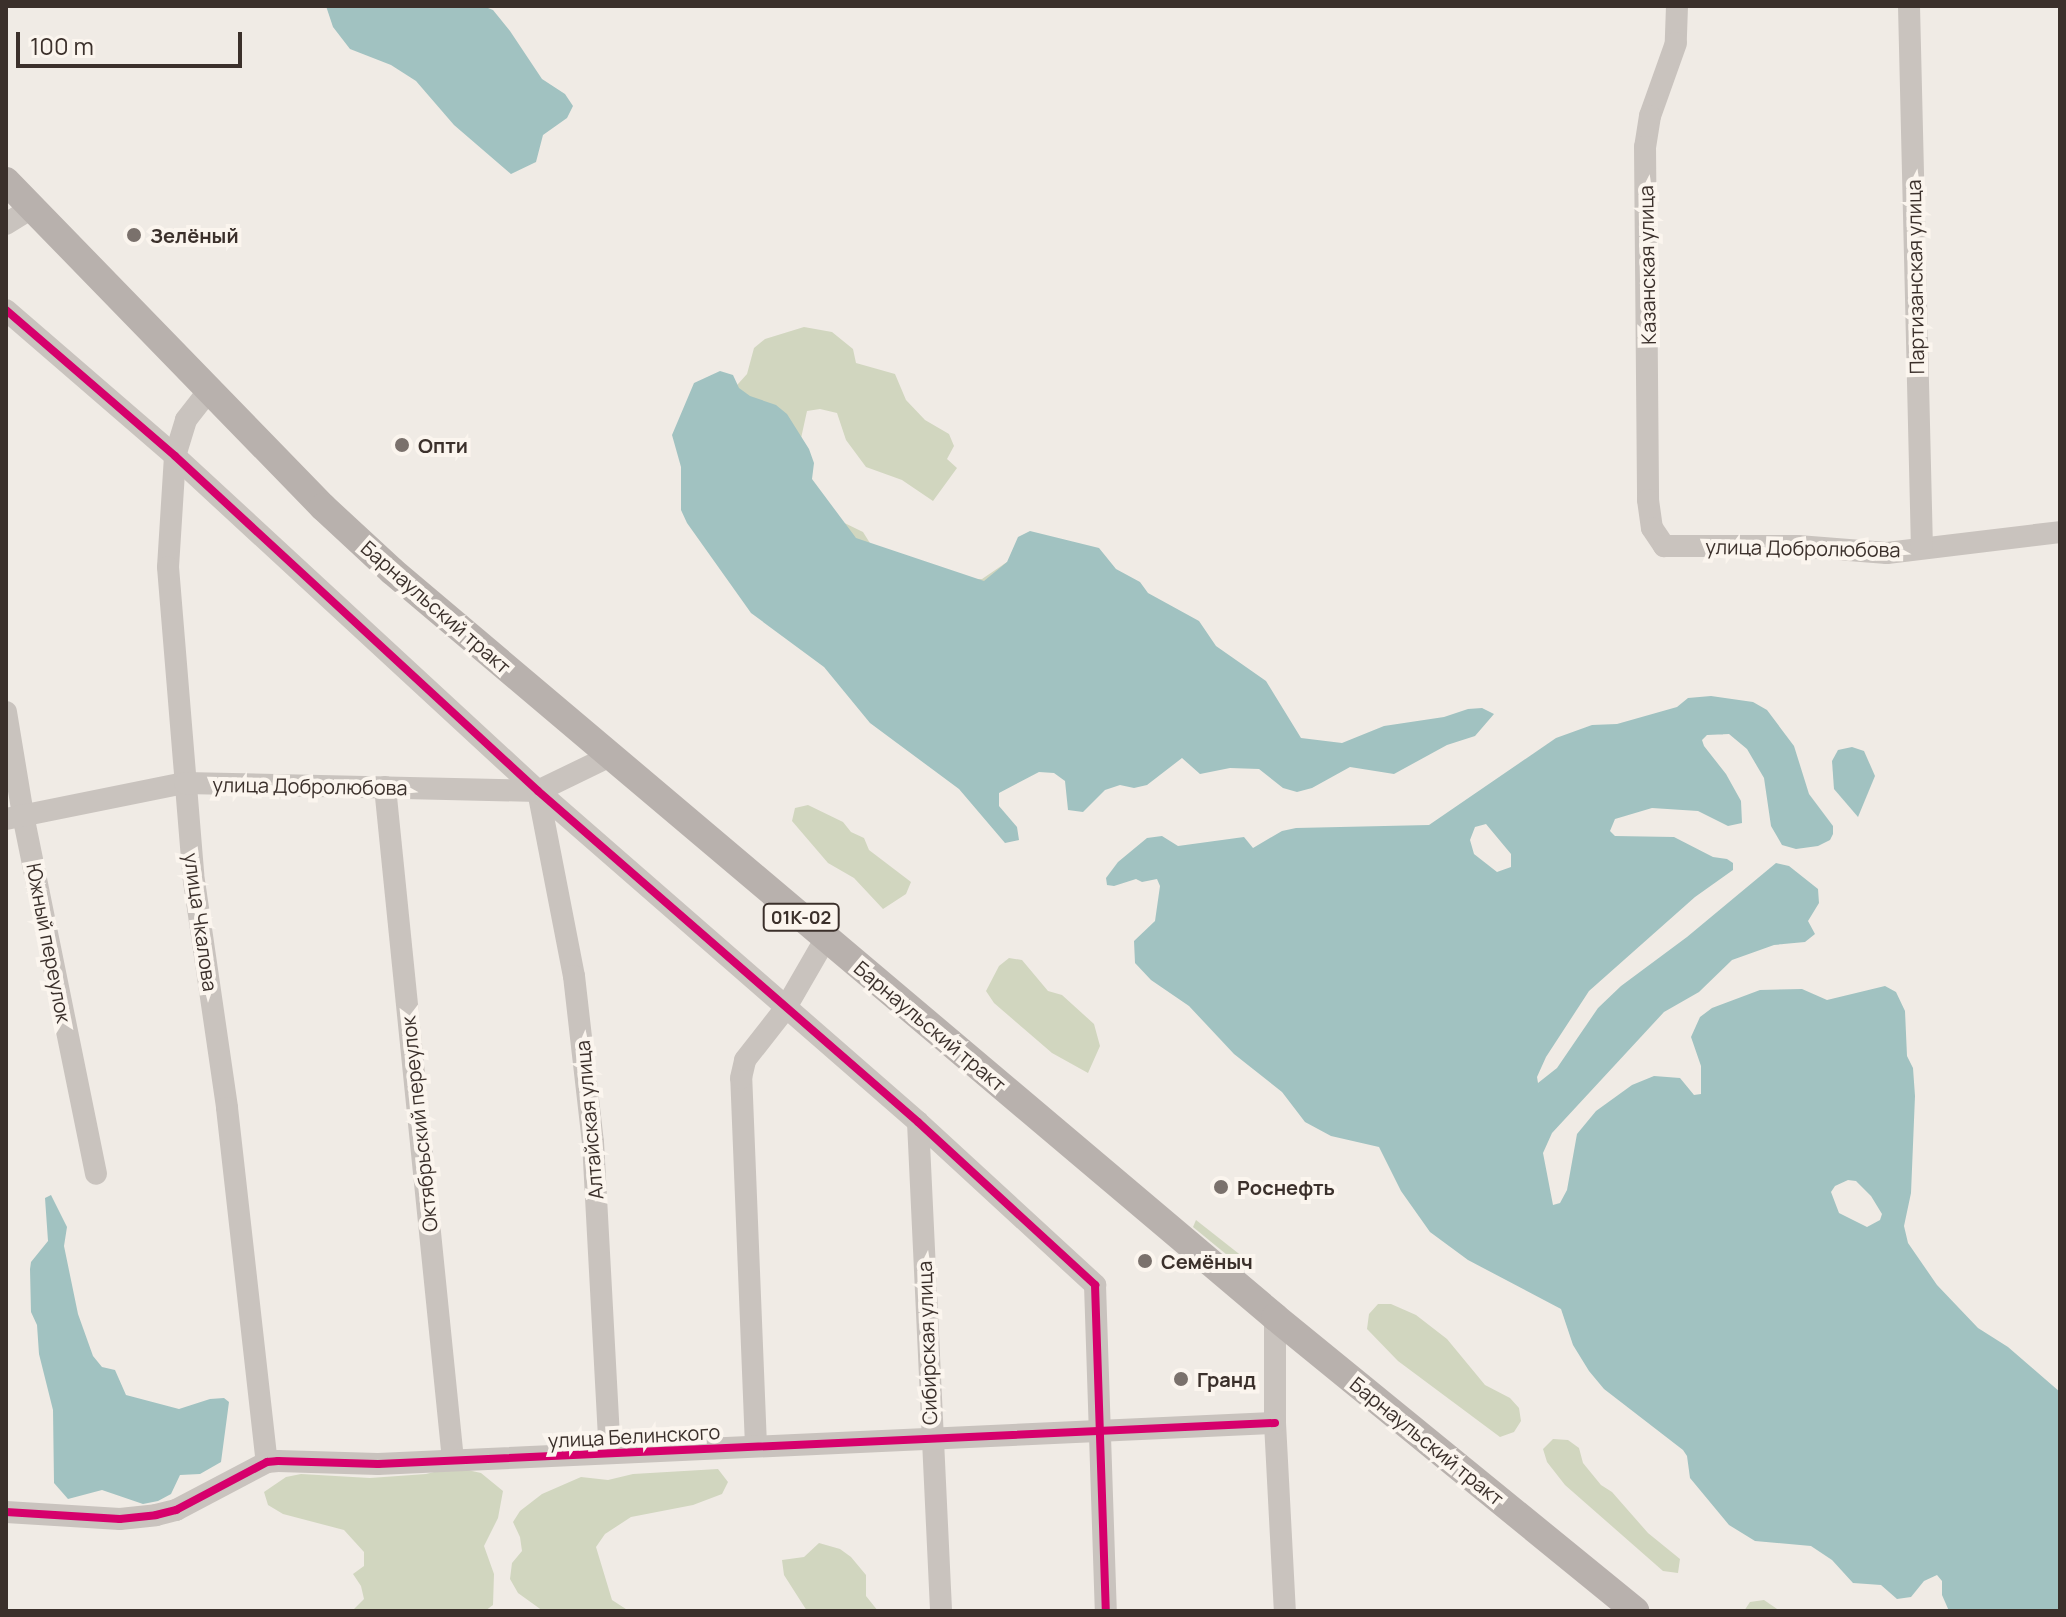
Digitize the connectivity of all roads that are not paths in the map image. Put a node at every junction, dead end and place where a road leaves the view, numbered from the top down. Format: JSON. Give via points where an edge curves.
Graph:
{"nodes":[{"id":1,"x":1677,"y":6,"type":"edge"},
{"id":2,"x":1909,"y":6,"type":"edge"},
{"id":3,"x":6,"y":181,"type":"edge"},
{"id":4,"x":32,"y":208,"type":"junction"},
{"id":5,"x":6,"y":224,"type":"edge"},
{"id":6,"x":6,"y":310,"type":"edge"},
{"id":7,"x":210,"y":389,"type":"junction"},
{"id":8,"x":175,"y":456,"type":"junction"},
{"id":9,"x":1652,"y":528,"type":"joint"},
{"id":10,"x":2060,"y":532,"type":"edge"},
{"id":11,"x":1922,"y":548,"type":"junction"},
{"id":12,"x":6,"y":712,"type":"edge"},
{"id":13,"x":610,"y":756,"type":"junction"},
{"id":14,"x":185,"y":783,"type":"junction"},
{"id":15,"x":385,"y":787,"type":"junction"},
{"id":16,"x":538,"y":791,"type":"junction"},
{"id":17,"x":14,"y":817,"type":"edge"},
{"id":18,"x":826,"y":938,"type":"junction"},
{"id":19,"x":785,"y":1009,"type":"junction"},
{"id":20,"x":918,"y":1122,"type":"junction"},
{"id":21,"x":96,"y":1174,"type":"dead end"},
{"id":22,"x":1275,"y":1317,"type":"junction"},
{"id":23,"x":1275,"y":1423,"type":"junction"},
{"id":24,"x":1099,"y":1430,"type":"junction"},
{"id":25,"x":931,"y":1438,"type":"junction"},
{"id":26,"x":756,"y":1446,"type":"junction"},
{"id":27,"x":610,"y":1453,"type":"junction"},
{"id":28,"x":453,"y":1460,"type":"junction"},
{"id":29,"x":267,"y":1462,"type":"junction"},
{"id":30,"x":6,"y":1512,"type":"edge"},
{"id":31,"x":941,"y":1611,"type":"edge"},
{"id":32,"x":1106,"y":1611,"type":"edge"},
{"id":33,"x":1285,"y":1611,"type":"edge"},
{"id":34,"x":1635,"y":1611,"type":"edge"}],
"edges":[{"from":1,"to":9,"type":"street","name":"Казанская улица","via":[[1676,43],[1650,116],[1645,147]]},
{"from":2,"to":11,"type":"street","name":"Партизанская улица"},
{"from":3,"to":4,"type":"main road","name":"Барнаульский тракт","number":"01К-02"},
{"from":4,"to":5,"type":"street"},
{"from":4,"to":7,"type":"main road","name":"Барнаульский тракт","number":"01К-02"},
{"from":6,"to":8,"type":"street"},
{"from":7,"to":8,"type":"street","name":"улица Чкалова","via":[[186,420]]},
{"from":7,"to":13,"type":"main road","name":"Барнаульский тракт","number":"01К-02","via":[[380,560]]},
{"from":8,"to":14,"type":"street","name":"улица Чкалова","via":[[168,567]]},
{"from":8,"to":16,"type":"street"},
{"from":9,"to":11,"type":"street","name":"улица Добролюбова","via":[[1664,546],[1798,546],[1887,553]]},
{"from":10,"to":11,"type":"street","name":"улица Добролюбова"},
{"from":12,"to":17,"type":"street","name":"Южный переулок"},
{"from":13,"to":16,"type":"street","name":"улица Добролюбова"},
{"from":13,"to":18,"type":"main road","name":"Барнаульский тракт","number":"01К-02"},
{"from":14,"to":15,"type":"street","name":"улица Добролюбова"},
{"from":14,"to":17,"type":"street","name":"улица Добролюбова"},
{"from":14,"to":29,"type":"street","name":"улица Чкалова"},
{"from":15,"to":16,"type":"street","name":"улица Добролюбова"},
{"from":15,"to":28,"type":"street","name":"Октябрьский переулок"},
{"from":16,"to":19,"type":"street"},
{"from":16,"to":27,"type":"street","name":"Алтайская улица","via":[[574,976],[592,1127]]},
{"from":17,"to":21,"type":"street","name":"Южный переулок"},
{"from":18,"to":19,"type":"street"},
{"from":18,"to":22,"type":"main road","name":"Барнаульский тракт","number":"01К-02"},
{"from":19,"to":20,"type":"street"},
{"from":19,"to":26,"type":"street","via":[[745,1060],[741,1078]]},
{"from":20,"to":24,"type":"street","via":[[1095,1285]]},
{"from":20,"to":25,"type":"street","name":"Сибирская улица"},
{"from":22,"to":23,"type":"street"},
{"from":22,"to":34,"type":"main road","name":"Барнаульский тракт","number":"01К-02"},
{"from":23,"to":24,"type":"street","name":"улица Белинского"},
{"from":23,"to":33,"type":"street"},
{"from":24,"to":25,"type":"street","name":"улица Белинского"},
{"from":24,"to":32,"type":"street"},
{"from":25,"to":26,"type":"street","name":"улица Белинского"},
{"from":25,"to":31,"type":"street","name":"Сибирская улица"},
{"from":26,"to":27,"type":"street","name":"улица Белинского"},
{"from":27,"to":28,"type":"street","name":"улица Белинского"},
{"from":28,"to":29,"type":"street","name":"улица Белинского"},
{"from":29,"to":30,"type":"street","name":"улица Белинского","via":[[176,1510],[156,1515],[120,1519]]}]}
